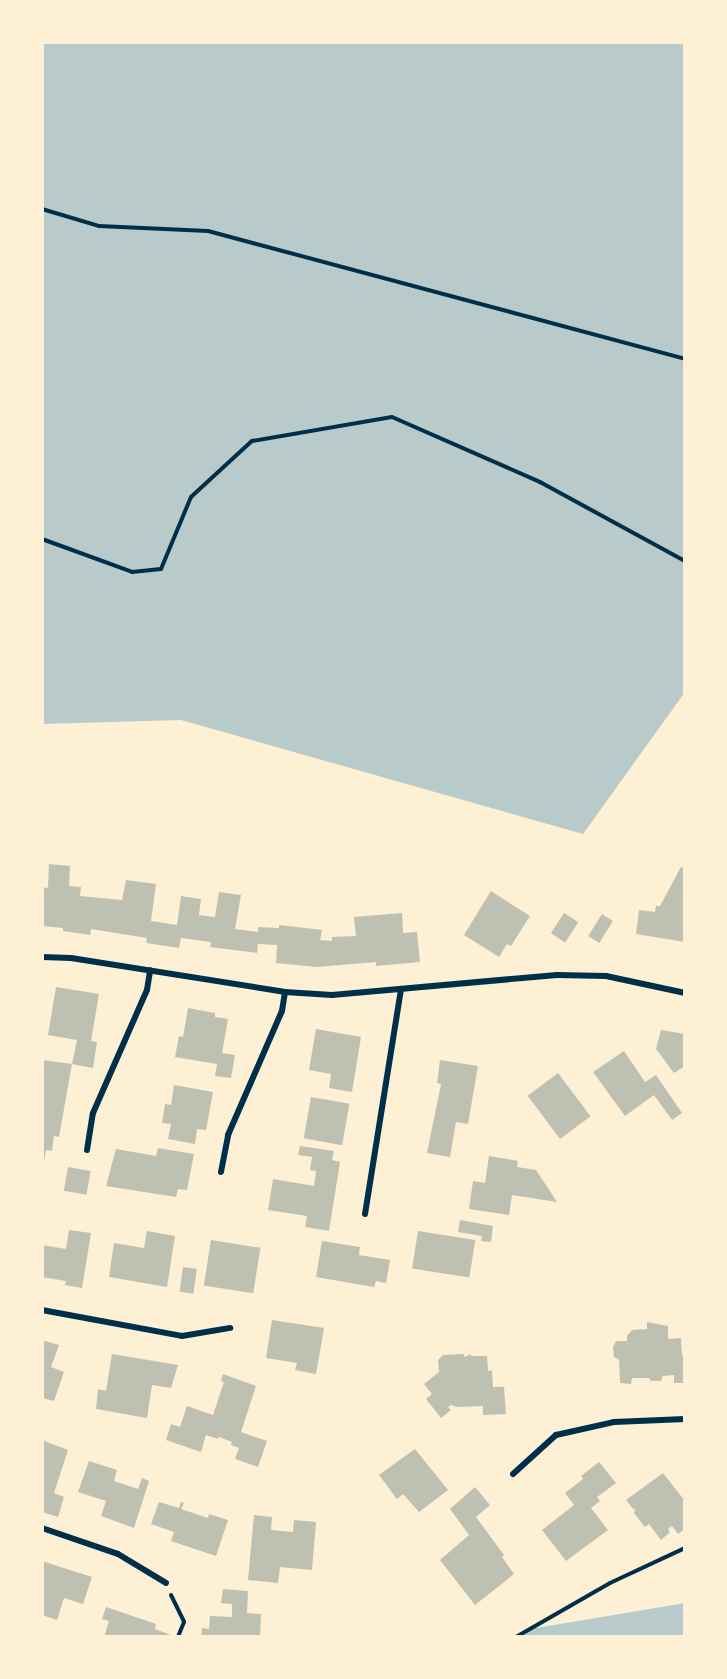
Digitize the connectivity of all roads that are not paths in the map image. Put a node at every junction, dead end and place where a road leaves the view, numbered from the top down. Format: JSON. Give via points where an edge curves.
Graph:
{"nodes":[{"id":1,"x":42,"y":957,"type":"edge"},
{"id":2,"x":150,"y":970,"type":"junction"},
{"id":3,"x":401,"y":989,"type":"junction"},
{"id":4,"x":285,"y":992,"type":"junction"},
{"id":5,"x":685,"y":993,"type":"edge"},
{"id":6,"x":87,"y":1150,"type":"dead end"},
{"id":7,"x":220,"y":1172,"type":"dead end"},
{"id":8,"x":365,"y":1214,"type":"dead end"},
{"id":9,"x":42,"y":1310,"type":"edge"},
{"id":10,"x":230,"y":1328,"type":"dead end"},
{"id":11,"x":685,"y":1419,"type":"edge"},
{"id":12,"x":513,"y":1474,"type":"dead end"},
{"id":13,"x":42,"y":1528,"type":"edge"},
{"id":14,"x":166,"y":1583,"type":"road end"}],
"edges":[{"from":1,"to":2,"type":"street"},
{"from":2,"to":4,"type":"street"},
{"from":2,"to":6,"type":"street","via":[[147,990],[93,1113]]},
{"from":3,"to":4,"type":"street","via":[[332,995]]},
{"from":3,"to":5,"type":"street","via":[[557,975],[606,976]]},
{"from":3,"to":8,"type":"street"},
{"from":4,"to":7,"type":"street","via":[[282,1011],[228,1135]]},
{"from":9,"to":10,"type":"street","via":[[182,1336]]},
{"from":11,"to":12,"type":"street","via":[[614,1422],[556,1435]]},
{"from":13,"to":14,"type":"street","via":[[118,1554]]}]}
